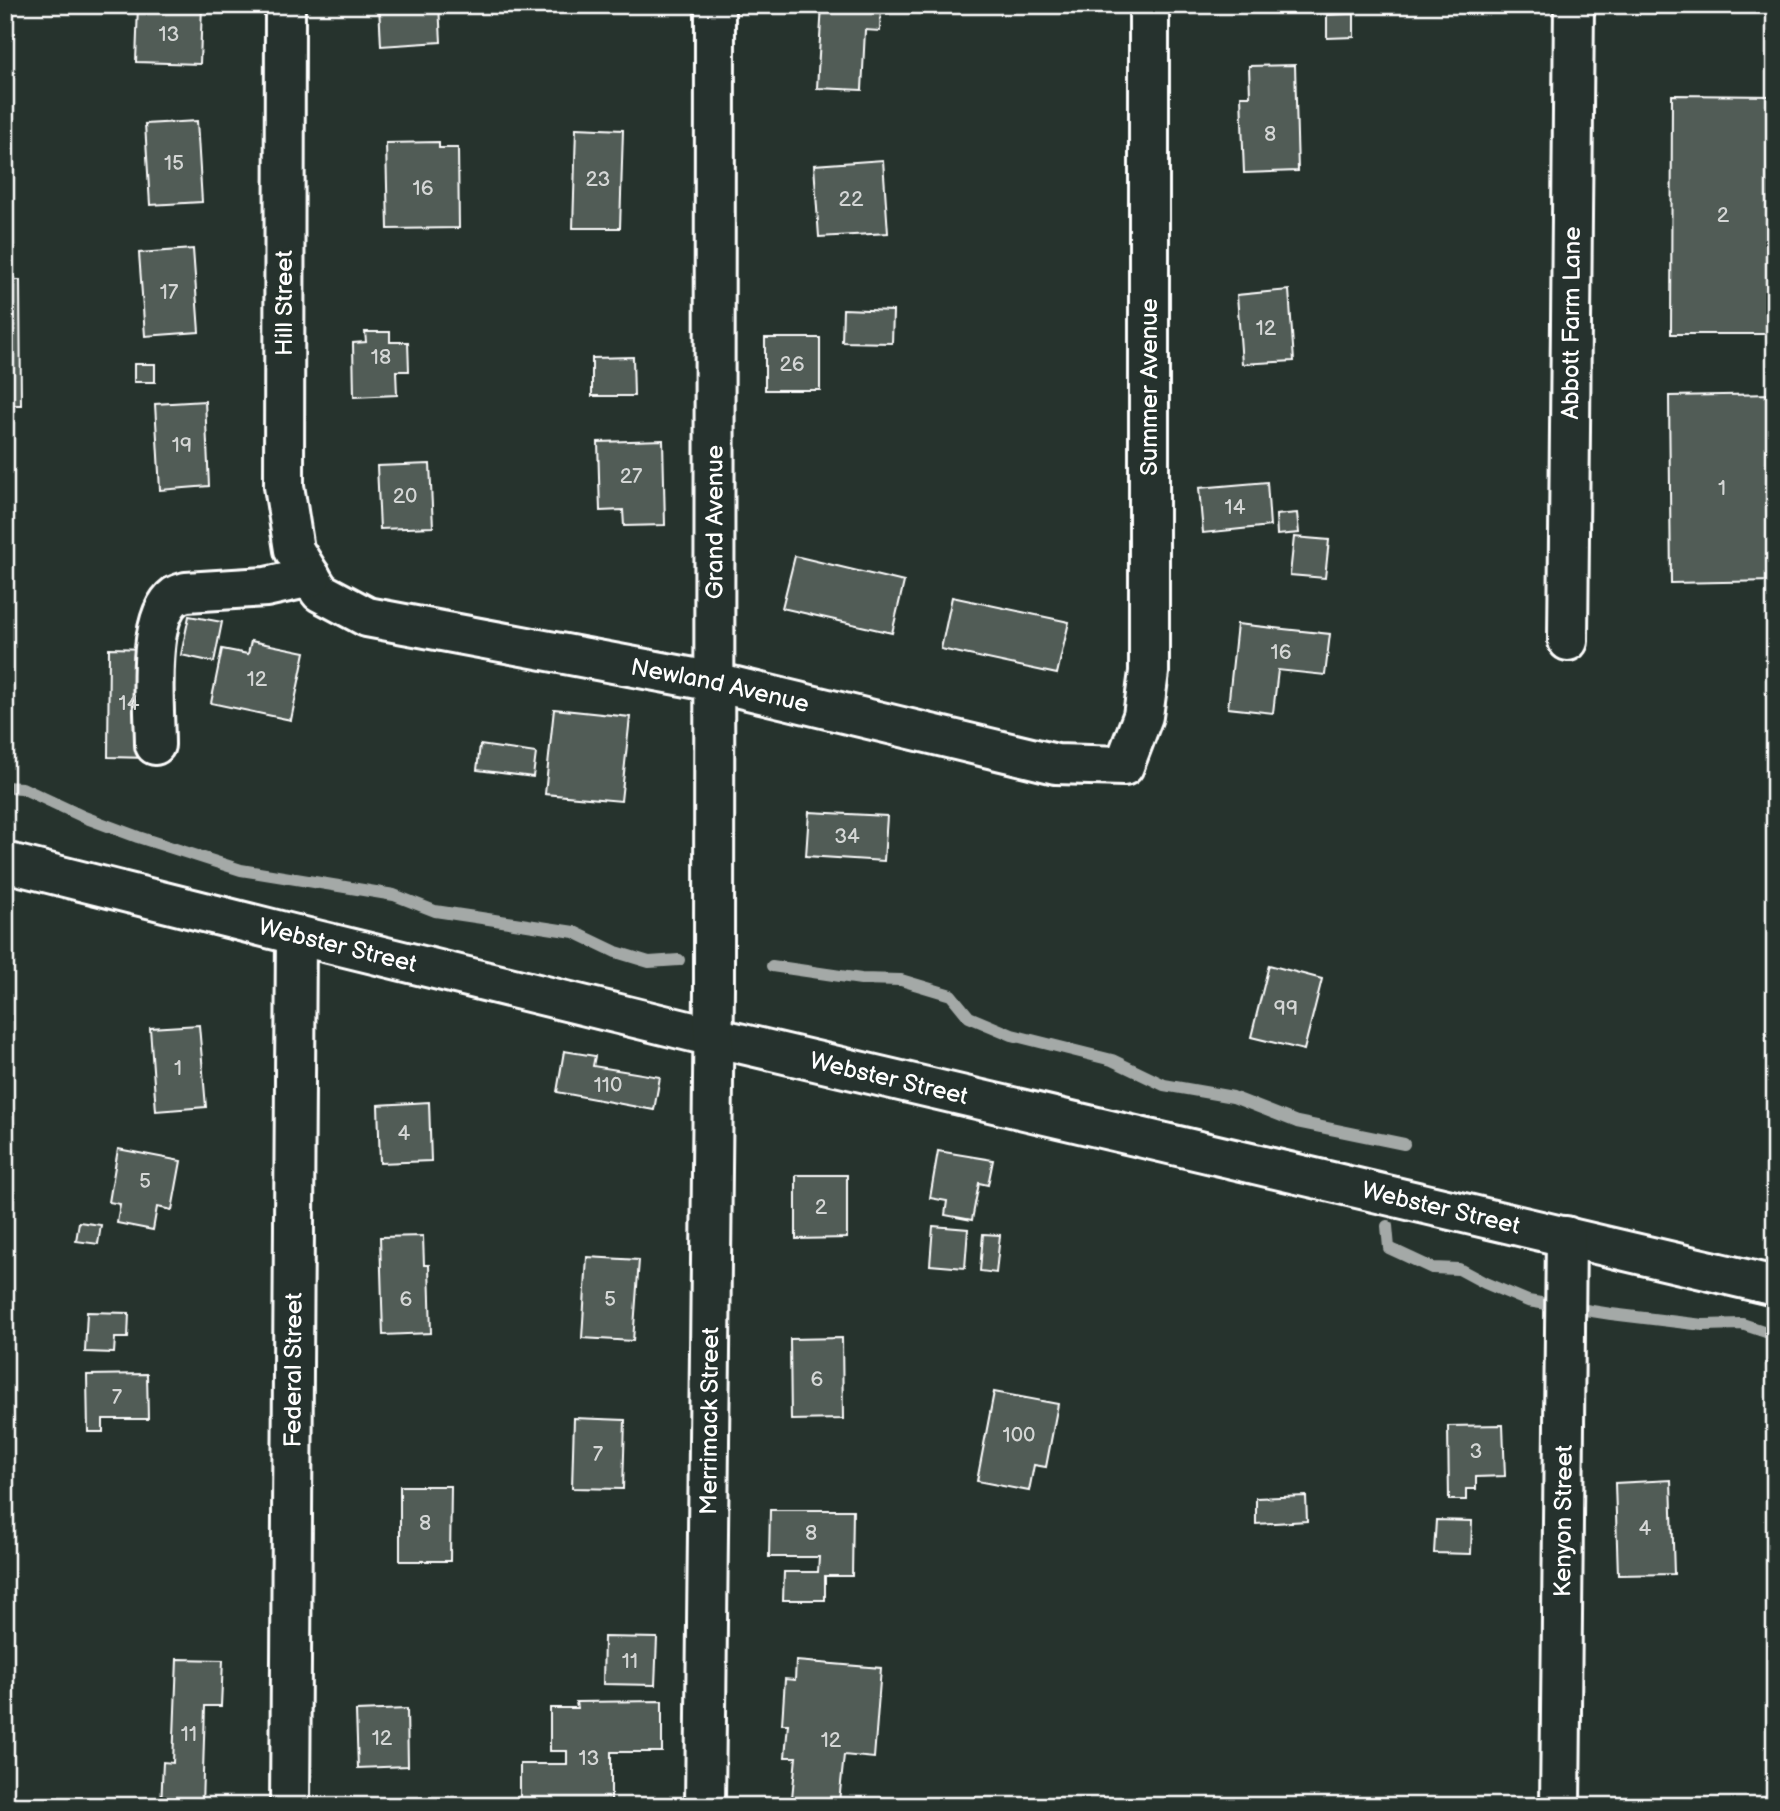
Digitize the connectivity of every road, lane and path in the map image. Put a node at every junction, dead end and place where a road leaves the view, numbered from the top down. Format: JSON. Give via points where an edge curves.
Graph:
{"nodes":[{"id":1,"x":285,"y":5,"type":"edge"},
{"id":2,"x":715,"y":5,"type":"edge"},
{"id":3,"x":1149,"y":5,"type":"edge"},
{"id":4,"x":1574,"y":5,"type":"edge"},
{"id":5,"x":315,"y":584,"type":"junction"},
{"id":6,"x":1568,"y":641,"type":"dead end"},
{"id":7,"x":715,"y":682,"type":"junction"},
{"id":8,"x":155,"y":745,"type":"dead end"},
{"id":9,"x":1124,"y":766,"type":"joint"},
{"id":10,"x":5,"y":862,"type":"edge"},
{"id":11,"x":296,"y":935,"type":"junction"},
{"id":12,"x":713,"y":1037,"type":"junction"},
{"id":13,"x":1566,"y":1236,"type":"junction"},
{"id":14,"x":1775,"y":1286,"type":"edge"},
{"id":15,"x":290,"y":1806,"type":"edge"},
{"id":16,"x":705,"y":1806,"type":"edge"},
{"id":17,"x":1560,"y":1806,"type":"edge"}],
"edges":[{"from":1,"to":5,"type":"street","name":"Hill Street","via":[[284,486],[294,550]]},
{"from":2,"to":7,"type":"street","name":"Grand Avenue"},
{"from":3,"to":9,"type":"street","name":"Summer Avenue","via":[[1149,672],[1143,716]]},
{"from":4,"to":6,"type":"street","name":"Abbott Farm Lane"},
{"from":5,"to":7,"type":"street","name":"Newland Avenue","via":[[367,617]]},
{"from":5,"to":8,"type":"street","via":[[175,596],[159,620],[154,652]]},
{"from":7,"to":9,"type":"street","name":"Newland Avenue","via":[[1056,764]]},
{"from":7,"to":12,"type":"street","name":"Grand Avenue"},
{"from":10,"to":11,"type":"street","name":"Webster Street"},
{"from":11,"to":12,"type":"street","name":"Webster Street"},
{"from":11,"to":15,"type":"street","name":"Federal Street"},
{"from":12,"to":13,"type":"street","name":"Webster Street"},
{"from":12,"to":16,"type":"street","name":"Merrimack Street"},
{"from":13,"to":14,"type":"street","name":"Webster Street"},
{"from":13,"to":17,"type":"street","name":"Kenyon Street"}]}
